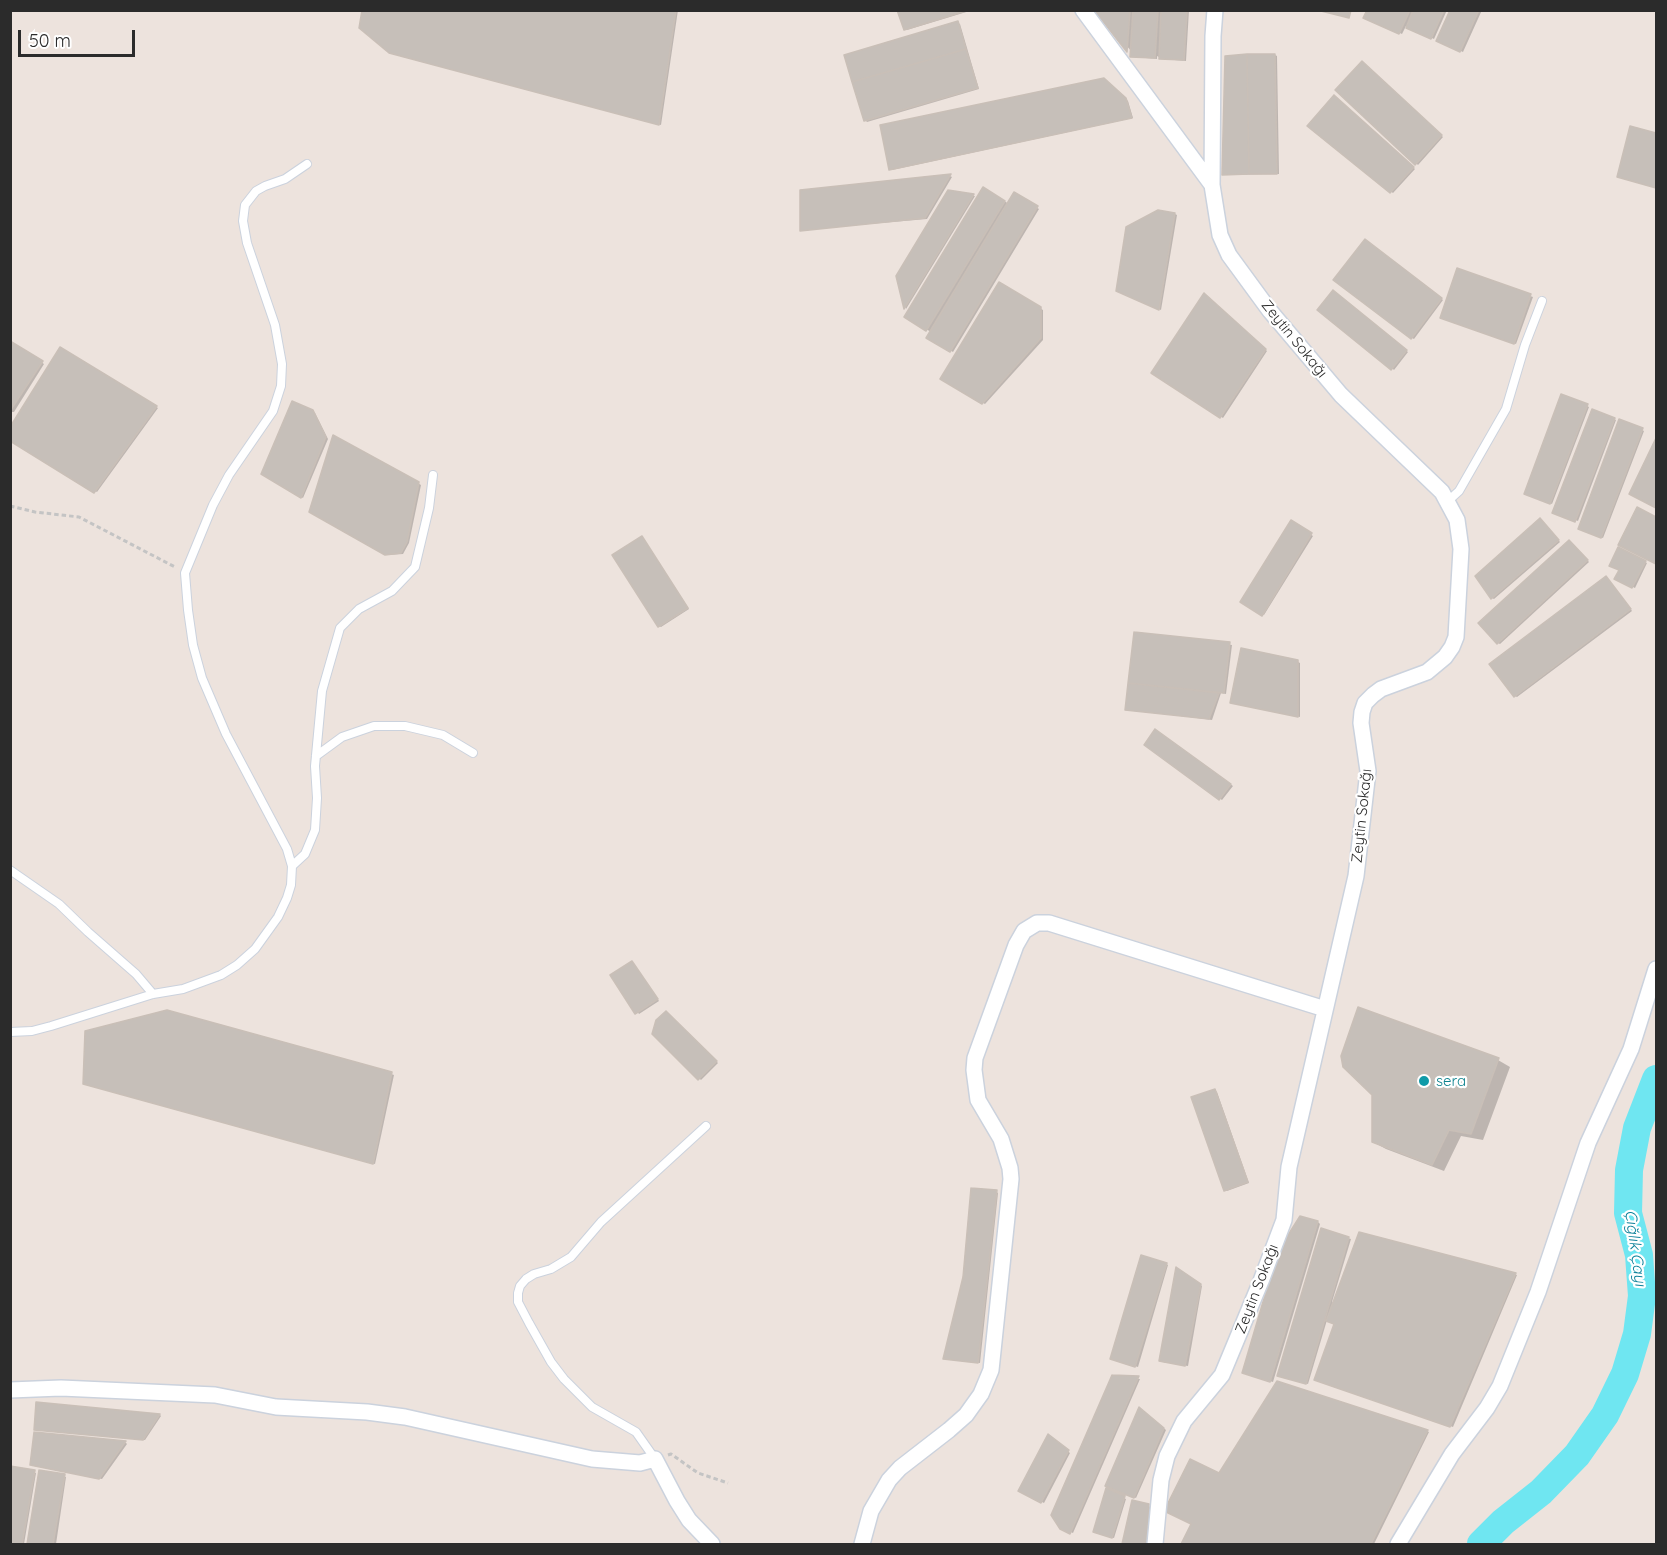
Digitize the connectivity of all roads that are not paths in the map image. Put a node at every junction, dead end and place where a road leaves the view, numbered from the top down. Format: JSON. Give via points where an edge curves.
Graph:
{"nodes":[{"id":1,"x":1083,"y":10,"type":"edge"},
{"id":2,"x":1215,"y":10,"type":"edge"},
{"id":3,"x":307,"y":164,"type":"dead end"},
{"id":4,"x":1212,"y":185,"type":"junction"},
{"id":5,"x":1542,"y":301,"type":"dead end"},
{"id":6,"x":433,"y":475,"type":"dead end"},
{"id":7,"x":1448,"y":501,"type":"junction"},
{"id":8,"x":473,"y":753,"type":"dead end"},
{"id":9,"x":316,"y":756,"type":"junction"},
{"id":10,"x":292,"y":866,"type":"junction"},
{"id":11,"x":10,"y":870,"type":"edge"},
{"id":12,"x":1656,"y":969,"type":"edge"},
{"id":13,"x":153,"y":994,"type":"junction"},
{"id":14,"x":1326,"y":1009,"type":"junction"},
{"id":15,"x":10,"y":1032,"type":"edge"},
{"id":16,"x":706,"y":1126,"type":"dead end"},
{"id":17,"x":10,"y":1390,"type":"edge"},
{"id":18,"x":655,"y":1460,"type":"junction"},
{"id":19,"x":712,"y":1545,"type":"edge"},
{"id":20,"x":862,"y":1545,"type":"edge"},
{"id":21,"x":1155,"y":1545,"type":"edge"},
{"id":22,"x":1398,"y":1545,"type":"edge"}],
"edges":[{"from":1,"to":4,"type":"street"},
{"from":2,"to":4,"type":"street","name":"Zeytin Sokağı"},
{"from":3,"to":10,"type":"lane","via":[[256,191],[245,205],[247,243],[275,325],[282,364],[281,386],[273,411],[213,505],[185,573],[193,645],[202,678],[226,734],[281,836]]},
{"from":4,"to":7,"type":"street","name":"Zeytin Sokağı","via":[[1220,235],[1229,255],[1270,311],[1341,395],[1434,482]]},
{"from":5,"to":7,"type":"lane","via":[[1506,409],[1459,491]]},
{"from":6,"to":9,"type":"lane","via":[[415,567],[392,591],[359,609],[340,628],[322,691]]},
{"from":7,"to":14,"type":"street","name":"Zeytin Sokağı","via":[[1461,542],[1456,637],[1436,666],[1381,688],[1362,712],[1368,771],[1356,876]]},
{"from":8,"to":9,"type":"lane","via":[[443,735],[405,726],[374,726],[342,737]]},
{"from":9,"to":10,"type":"lane","via":[[315,830],[305,854]]},
{"from":10,"to":13,"type":"lane","via":[[291,885],[278,917],[255,949],[237,965],[204,983]]},
{"from":11,"to":13,"type":"lane","via":[[59,904]]},
{"from":12,"to":22,"type":"street","via":[[1631,1049],[1588,1143],[1512,1360],[1487,1408],[1452,1454]]},
{"from":13,"to":15,"type":"lane","via":[[51,1026]]},
{"from":14,"to":20,"type":"street","via":[[1050,923],[1037,923],[1024,931],[975,1058],[974,1070],[981,1109],[1001,1139],[1011,1179],[991,1370],[966,1415],[889,1480],[871,1511]]},
{"from":14,"to":21,"type":"street","name":"Zeytin Sokağı","via":[[1289,1167],[1284,1220],[1222,1375],[1185,1421],[1167,1456]]},
{"from":16,"to":18,"type":"lane","via":[[601,1222],[571,1257],[526,1279],[518,1293],[518,1302],[529,1323],[564,1379],[592,1407],[636,1432]]},
{"from":17,"to":18,"type":"street","via":[[61,1388],[215,1395],[276,1407],[405,1417],[592,1459],[640,1463]]},
{"from":18,"to":19,"type":"street","via":[[683,1511]]}]}
